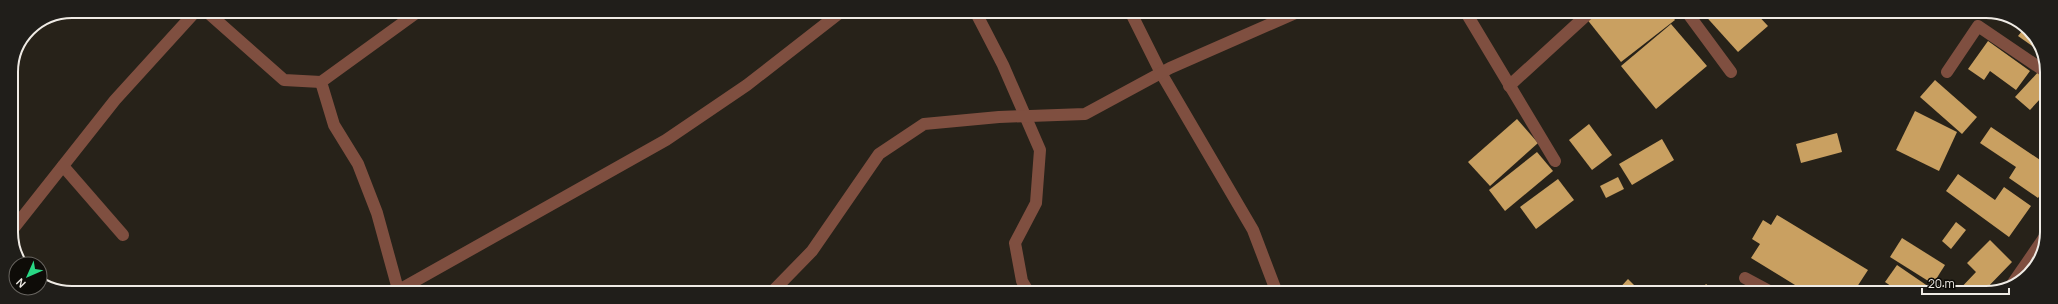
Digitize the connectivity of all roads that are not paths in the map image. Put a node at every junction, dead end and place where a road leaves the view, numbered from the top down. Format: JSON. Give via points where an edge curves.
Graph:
{"nodes":[{"id":1,"x":190,"y":18,"type":"edge"},
{"id":2,"x":214,"y":18,"type":"edge"},
{"id":3,"x":409,"y":18,"type":"edge"},
{"id":4,"x":833,"y":18,"type":"edge"},
{"id":5,"x":979,"y":18,"type":"edge"},
{"id":6,"x":1133,"y":18,"type":"edge"},
{"id":7,"x":1284,"y":18,"type":"edge"},
{"id":8,"x":1468,"y":18,"type":"edge"},
{"id":9,"x":1582,"y":18,"type":"edge"},
{"id":10,"x":1691,"y":18,"type":"edge"},
{"id":11,"x":2040,"y":68,"type":"edge"},
{"id":12,"x":1731,"y":72,"type":"dead end"},
{"id":13,"x":1947,"y":72,"type":"dead end"},
{"id":14,"x":1160,"y":73,"type":"junction"},
{"id":15,"x":321,"y":82,"type":"junction"},
{"id":16,"x":1509,"y":86,"type":"junction"},
{"id":17,"x":1025,"y":117,"type":"junction"},
{"id":18,"x":1555,"y":161,"type":"dead end"},
{"id":19,"x":63,"y":166,"type":"junction"},
{"id":20,"x":18,"y":223,"type":"edge"},
{"id":21,"x":123,"y":235,"type":"dead end"},
{"id":22,"x":2038,"y":247,"type":"edge"},
{"id":23,"x":2018,"y":276,"type":"edge"},
{"id":24,"x":1745,"y":278,"type":"dead end"},
{"id":25,"x":398,"y":286,"type":"edge"},
{"id":26,"x":408,"y":286,"type":"edge"},
{"id":27,"x":778,"y":286,"type":"edge"},
{"id":28,"x":1025,"y":286,"type":"edge"},
{"id":29,"x":1274,"y":286,"type":"edge"},
{"id":30,"x":1760,"y":286,"type":"edge"}],
"edges":[{"from":1,"to":19,"type":"street","via":[[115,100]]},
{"from":2,"to":15,"type":"street","via":[[284,80]]},
{"from":3,"to":15,"type":"street"},
{"from":4,"to":26,"type":"street","via":[[747,85],[666,140]]},
{"from":5,"to":17,"type":"street","via":[[1003,65]]},
{"from":6,"to":14,"type":"street"},
{"from":7,"to":14,"type":"street"},
{"from":8,"to":16,"type":"street"},
{"from":9,"to":16,"type":"street"},
{"from":10,"to":12,"type":"street"},
{"from":11,"to":13,"type":"street","via":[[1978,26]]},
{"from":14,"to":17,"type":"street","via":[[1085,114]]},
{"from":14,"to":29,"type":"street","via":[[1253,230]]},
{"from":15,"to":25,"type":"street","via":[[334,125],[358,164],[374,206]]},
{"from":16,"to":18,"type":"street"},
{"from":17,"to":27,"type":"street","via":[[924,124],[879,154],[812,251]]},
{"from":17,"to":28,"type":"street","via":[[1040,150],[1036,203],[1015,243],[1022,281]]},
{"from":19,"to":20,"type":"street"},
{"from":19,"to":21,"type":"street"},
{"from":22,"to":23,"type":"street"},
{"from":24,"to":30,"type":"street"}]}
